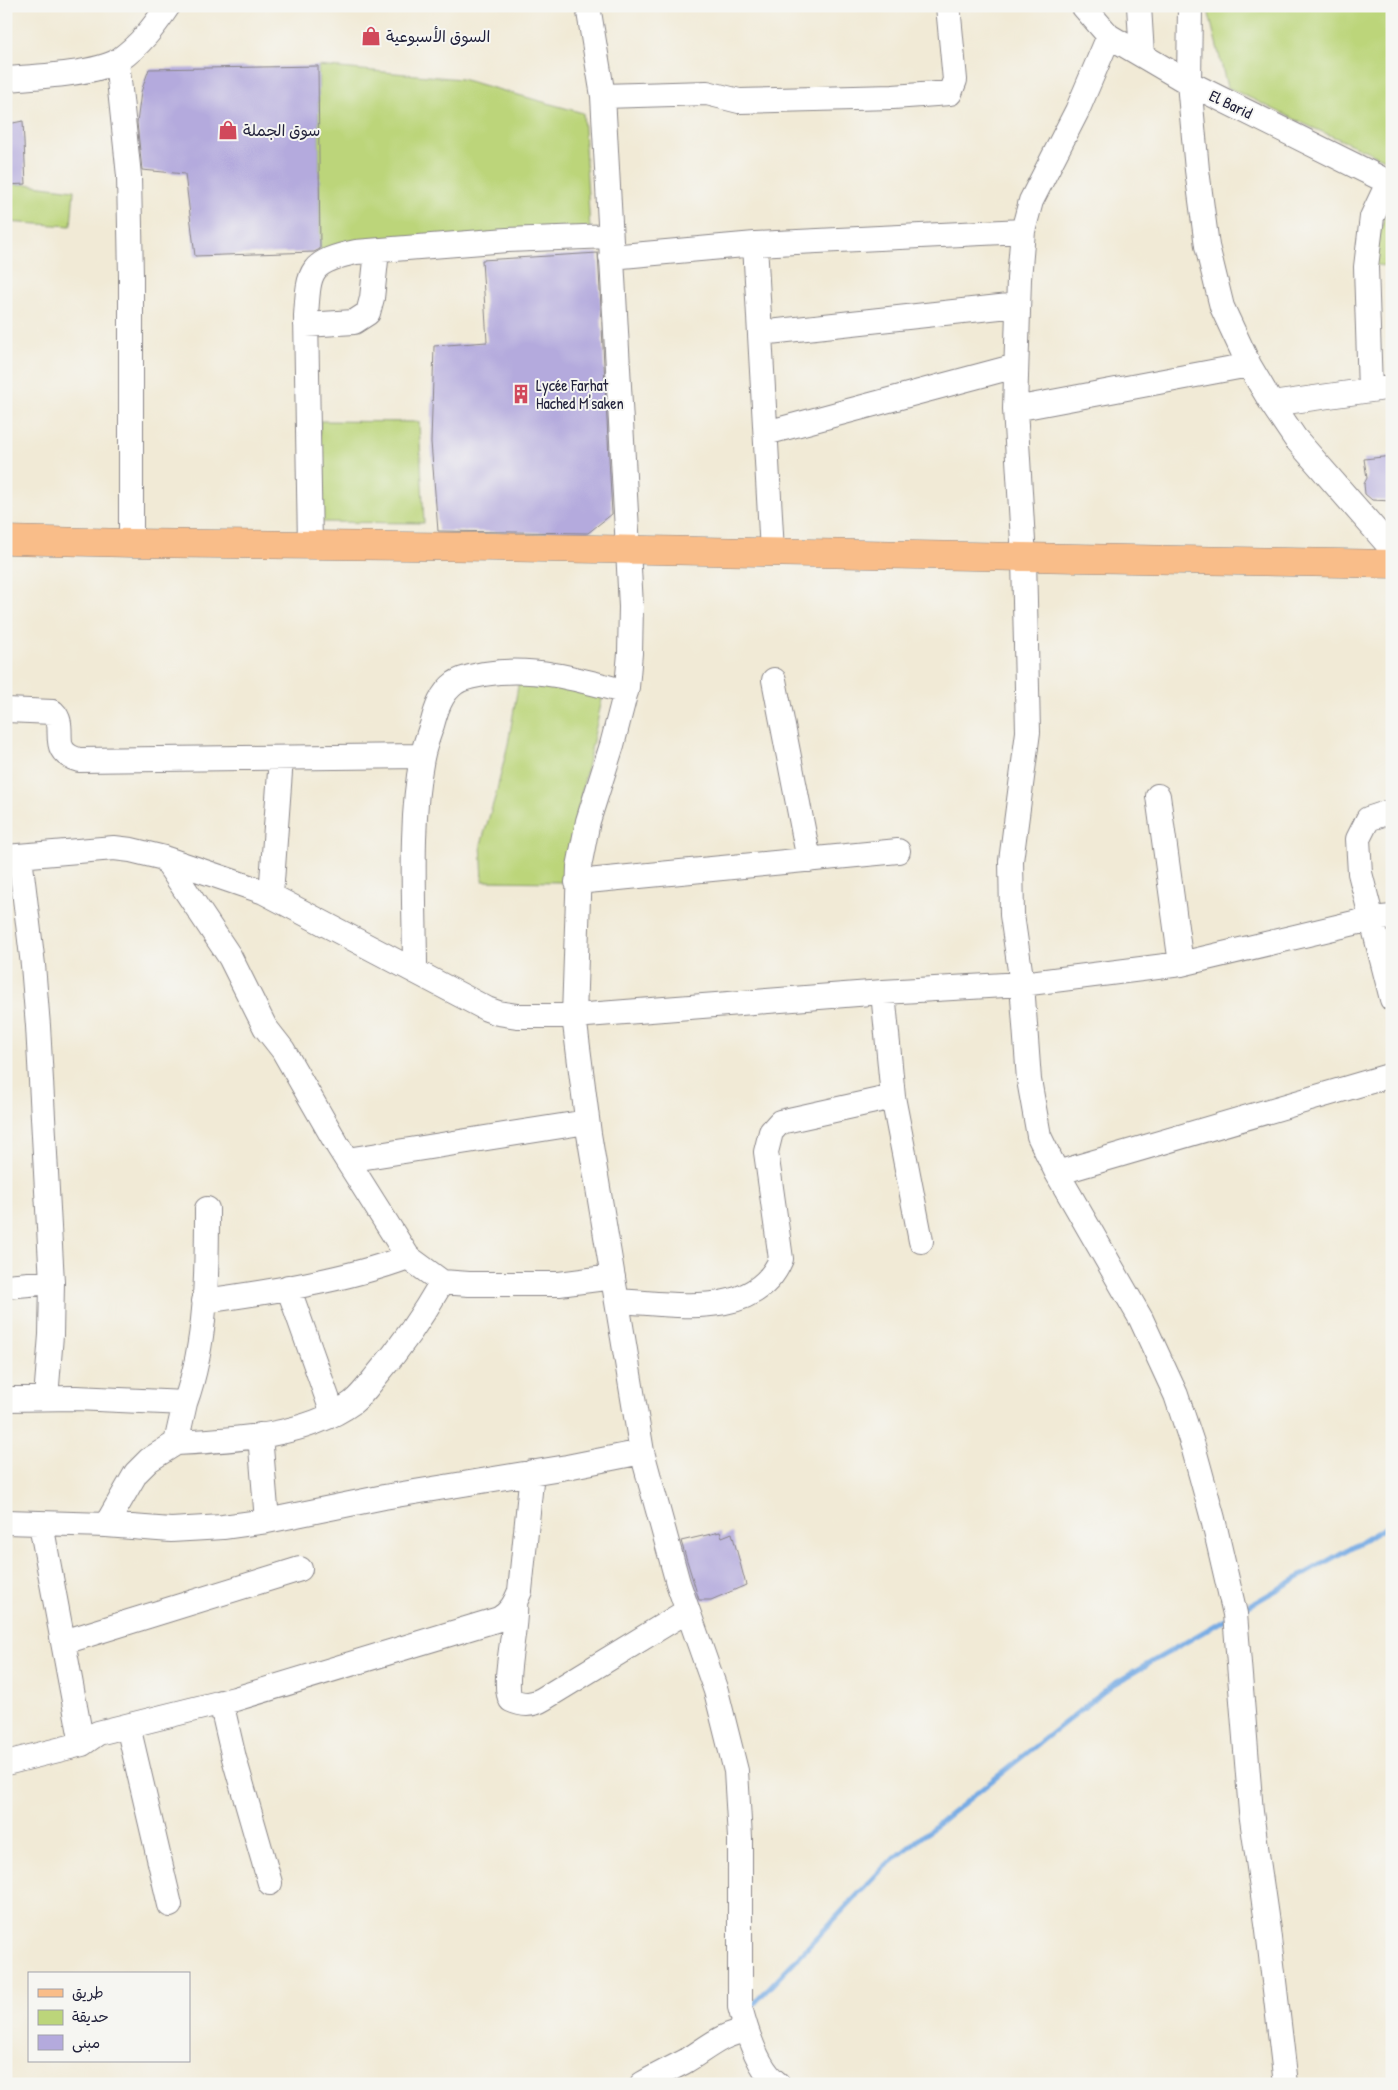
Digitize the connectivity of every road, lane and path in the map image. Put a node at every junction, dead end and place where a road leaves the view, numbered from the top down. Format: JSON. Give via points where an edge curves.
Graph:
{"nodes":[{"id":1,"x":146,"y":6,"type":"edge"},
{"id":2,"x":168,"y":6,"type":"edge"},
{"id":3,"x":588,"y":6,"type":"edge"},
{"id":4,"x":948,"y":6,"type":"edge"},
{"id":5,"x":1083,"y":6,"type":"edge"},
{"id":6,"x":1139,"y":6,"type":"edge"},
{"id":7,"x":1190,"y":6,"type":"edge"},
{"id":8,"x":150,"y":32,"type":"junction"},
{"id":9,"x":1109,"y":36,"type":"junction"},
{"id":10,"x":1142,"y":56,"type":"junction"},
{"id":11,"x":117,"y":61,"type":"junction"},
{"id":12,"x":6,"y":79,"type":"edge"},
{"id":13,"x":1189,"y":83,"type":"junction"},
{"id":14,"x":603,"y":96,"type":"junction"},
{"id":15,"x":1390,"y":183,"type":"edge"},
{"id":16,"x":1023,"y":231,"type":"junction"},
{"id":17,"x":755,"y":244,"type":"junction"},
{"id":18,"x":610,"y":246,"type":"junction"},
{"id":19,"x":377,"y":251,"type":"junction"},
{"id":20,"x":1018,"y":305,"type":"junction"},
{"id":21,"x":306,"y":325,"type":"junction"},
{"id":22,"x":760,"y":333,"type":"junction"},
{"id":23,"x":1249,"y":365,"type":"junction"},
{"id":24,"x":1016,"y":366,"type":"junction"},
{"id":25,"x":1381,"y":389,"type":"edge"},
{"id":26,"x":1272,"y":404,"type":"junction"},
{"id":27,"x":1015,"y":409,"type":"junction"},
{"id":28,"x":766,"y":433,"type":"junction"},
{"id":29,"x":6,"y":540,"type":"edge"},
{"id":30,"x":131,"y":543,"type":"junction"},
{"id":31,"x":310,"y":545,"type":"junction"},
{"id":32,"x":628,"y":549,"type":"junction"},
{"id":33,"x":1392,"y":549,"type":"edge"},
{"id":34,"x":772,"y":552,"type":"junction"},
{"id":35,"x":1024,"y":558,"type":"junction"},
{"id":36,"x":1392,"y":564,"type":"edge"},
{"id":37,"x":774,"y":680,"type":"dead end"},
{"id":38,"x":626,"y":692,"type":"junction"},
{"id":39,"x":6,"y":710,"type":"edge"},
{"id":40,"x":422,"y":756,"type":"junction"},
{"id":41,"x":280,"y":758,"type":"junction"},
{"id":42,"x":1158,"y":796,"type":"dead end"},
{"id":43,"x":1392,"y":811,"type":"edge"},
{"id":44,"x":898,"y":851,"type":"dead end"},
{"id":45,"x":13,"y":857,"type":"edge"},
{"id":46,"x":164,"y":858,"type":"junction"},
{"id":47,"x":809,"y":860,"type":"junction"},
{"id":48,"x":577,"y":882,"type":"junction"},
{"id":49,"x":271,"y":896,"type":"junction"},
{"id":50,"x":1382,"y":918,"type":"edge"},
{"id":51,"x":1181,"y":964,"type":"junction"},
{"id":52,"x":416,"y":971,"type":"junction"},
{"id":53,"x":1022,"y":984,"type":"junction"},
{"id":54,"x":883,"y":992,"type":"junction"},
{"id":55,"x":1392,"y":999,"type":"edge"},
{"id":56,"x":574,"y":1016,"type":"junction"},
{"id":57,"x":1392,"y":1075,"type":"edge"},
{"id":58,"x":893,"y":1097,"type":"junction"},
{"id":59,"x":587,"y":1122,"type":"junction"},
{"id":60,"x":347,"y":1160,"type":"junction"},
{"id":61,"x":1057,"y":1173,"type":"junction"},
{"id":62,"x":207,"y":1209,"type":"dead end"},
{"id":63,"x":921,"y":1241,"type":"dead end"},
{"id":64,"x":408,"y":1257,"type":"junction"},
{"id":65,"x":613,"y":1277,"type":"junction"},
{"id":66,"x":52,"y":1282,"type":"junction"},
{"id":67,"x":442,"y":1282,"type":"junction"},
{"id":68,"x":6,"y":1286,"type":"edge"},
{"id":69,"x":288,"y":1287,"type":"junction"},
{"id":70,"x":204,"y":1301,"type":"junction"},
{"id":71,"x":617,"y":1301,"type":"junction"},
{"id":72,"x":6,"y":1398,"type":"edge"},
{"id":73,"x":46,"y":1398,"type":"junction"},
{"id":74,"x":184,"y":1403,"type":"junction"},
{"id":75,"x":333,"y":1414,"type":"junction"},
{"id":76,"x":260,"y":1435,"type":"junction"},
{"id":77,"x":176,"y":1443,"type":"junction"},
{"id":78,"x":642,"y":1452,"type":"junction"},
{"id":79,"x":532,"y":1472,"type":"junction"},
{"id":80,"x":267,"y":1521,"type":"junction"},
{"id":81,"x":6,"y":1522,"type":"edge"},
{"id":82,"x":41,"y":1524,"type":"junction"},
{"id":83,"x":106,"y":1525,"type":"junction"},
{"id":84,"x":300,"y":1569,"type":"dead end"},
{"id":85,"x":515,"y":1602,"type":"junction"},
{"id":86,"x":687,"y":1611,"type":"junction"},
{"id":87,"x":64,"y":1642,"type":"junction"},
{"id":88,"x":222,"y":1702,"type":"junction"},
{"id":89,"x":128,"y":1726,"type":"junction"},
{"id":90,"x":82,"y":1744,"type":"junction"},
{"id":91,"x":6,"y":1763,"type":"edge"},
{"id":92,"x":270,"y":1883,"type":"dead end"},
{"id":93,"x":170,"y":1905,"type":"dead end"},
{"id":94,"x":744,"y":2022,"type":"junction"},
{"id":95,"x":675,"y":2076,"type":"edge"},
{"id":96,"x":642,"y":2084,"type":"edge"},
{"id":97,"x":778,"y":2084,"type":"edge"},
{"id":98,"x":1286,"y":2084,"type":"edge"}],
"edges":[{"from":1,"to":8,"type":"street"},
{"from":2,"to":8,"type":"street"},
{"from":3,"to":14,"type":"street"},
{"from":4,"to":14,"type":"street","via":[[955,80],[950,93],[893,98],[739,100],[707,93]]},
{"from":5,"to":9,"type":"street","name":"El Barid"},
{"from":6,"to":10,"type":"street"},
{"from":7,"to":13,"type":"street"},
{"from":8,"to":11,"type":"street"},
{"from":9,"to":10,"type":"street","name":"El Barid"},
{"from":9,"to":16,"type":"street","via":[[1077,110],[1030,201]]},
{"from":10,"to":13,"type":"street","name":"El Barid"},
{"from":11,"to":12,"type":"street","via":[[67,74]]},
{"from":11,"to":30,"type":"street","via":[[129,176]]},
{"from":13,"to":15,"type":"street","name":"El Barid"},
{"from":13,"to":23,"type":"street","via":[[1207,246],[1222,307]]},
{"from":14,"to":18,"type":"street"},
{"from":15,"to":25,"type":"street","via":[[1372,217],[1366,268]]},
{"from":16,"to":17,"type":"street"},
{"from":16,"to":20,"type":"street"},
{"from":17,"to":18,"type":"street"},
{"from":17,"to":22,"type":"street"},
{"from":18,"to":19,"type":"street","via":[[507,240]]},
{"from":18,"to":32,"type":"street"},
{"from":19,"to":21,"type":"street","via":[[333,257],[315,269],[308,286]]},
{"from":19,"to":21,"type":"street","via":[[368,313],[354,322]]},
{"from":20,"to":22,"type":"street"},
{"from":20,"to":24,"type":"street"},
{"from":21,"to":31,"type":"street"},
{"from":22,"to":28,"type":"street"},
{"from":23,"to":26,"type":"street"},
{"from":23,"to":27,"type":"street"},
{"from":24,"to":27,"type":"street"},
{"from":24,"to":28,"type":"street"},
{"from":25,"to":26,"type":"street"},
{"from":26,"to":33,"type":"street","via":[[1295,438]]},
{"from":27,"to":35,"type":"street"},
{"from":28,"to":34,"type":"street"},
{"from":29,"to":30,"type":"main road"},
{"from":30,"to":31,"type":"main road"},
{"from":31,"to":32,"type":"main road"},
{"from":32,"to":34,"type":"main road"},
{"from":32,"to":38,"type":"street","via":[[631,607]]},
{"from":34,"to":35,"type":"main road"},
{"from":35,"to":36,"type":"main road"},
{"from":35,"to":53,"type":"street","via":[[1028,732],[1011,861],[1012,915]]},
{"from":37,"to":47,"type":"street"},
{"from":38,"to":40,"type":"street","via":[[546,673],[470,676],[455,683],[444,694]]},
{"from":38,"to":48,"type":"street","via":[[588,821]]},
{"from":39,"to":41,"type":"street","via":[[53,712],[58,719],[62,749],[70,758],[79,760]]},
{"from":40,"to":41,"type":"street"},
{"from":40,"to":52,"type":"street","via":[[415,824]]},
{"from":41,"to":49,"type":"street"},
{"from":42,"to":51,"type":"street"},
{"from":43,"to":50,"type":"street","via":[[1368,819],[1358,839],[1360,872]]},
{"from":44,"to":47,"type":"street"},
{"from":45,"to":46,"type":"street","via":[[114,848]]},
{"from":45,"to":66,"type":"street","via":[[36,1008]]},
{"from":46,"to":49,"type":"street"},
{"from":46,"to":60,"type":"street","via":[[230,957],[265,1027],[283,1050]]},
{"from":47,"to":48,"type":"street"},
{"from":48,"to":56,"type":"street"},
{"from":49,"to":52,"type":"street"},
{"from":50,"to":51,"type":"street"},
{"from":50,"to":55,"type":"street"},
{"from":51,"to":53,"type":"street"},
{"from":52,"to":56,"type":"street","via":[[498,1013]]},
{"from":53,"to":54,"type":"street"},
{"from":53,"to":61,"type":"street","via":[[1029,1080],[1039,1136]]},
{"from":54,"to":56,"type":"street"},
{"from":54,"to":58,"type":"street"},
{"from":56,"to":59,"type":"street"},
{"from":57,"to":61,"type":"street"},
{"from":58,"to":63,"type":"street"},
{"from":58,"to":71,"type":"street","via":[[780,1122],[771,1132],[766,1152],[781,1258],[761,1286],[739,1299],[708,1305]]},
{"from":59,"to":60,"type":"street"},
{"from":59,"to":65,"type":"street"},
{"from":60,"to":64,"type":"street"},
{"from":61,"to":98,"type":"street","via":[[1141,1319],[1176,1395],[1213,1519],[1234,1614],[1251,1812]]},
{"from":62,"to":70,"type":"street"},
{"from":64,"to":67,"type":"street"},
{"from":64,"to":69,"type":"street","via":[[379,1268]]},
{"from":65,"to":67,"type":"street","via":[[559,1284]]},
{"from":65,"to":71,"type":"street"},
{"from":66,"to":68,"type":"street"},
{"from":66,"to":73,"type":"street"},
{"from":67,"to":75,"type":"street","via":[[394,1355],[353,1402]]},
{"from":69,"to":70,"type":"street"},
{"from":69,"to":75,"type":"street"},
{"from":70,"to":74,"type":"street","via":[[197,1359]]},
{"from":71,"to":78,"type":"street"},
{"from":72,"to":73,"type":"street"},
{"from":73,"to":74,"type":"street"},
{"from":74,"to":77,"type":"street"},
{"from":75,"to":76,"type":"street","via":[[312,1423]]},
{"from":76,"to":77,"type":"street"},
{"from":76,"to":80,"type":"street"},
{"from":77,"to":83,"type":"street","via":[[149,1460],[136,1473]]},
{"from":78,"to":79,"type":"street"},
{"from":78,"to":86,"type":"street"},
{"from":79,"to":80,"type":"street"},
{"from":79,"to":85,"type":"street","via":[[520,1590]]},
{"from":80,"to":83,"type":"street","via":[[171,1530]]},
{"from":81,"to":82,"type":"street"},
{"from":82,"to":83,"type":"street"},
{"from":82,"to":87,"type":"street"},
{"from":84,"to":87,"type":"street"},
{"from":85,"to":86,"type":"street","via":[[516,1619],[507,1688],[511,1700],[524,1704],[534,1704],[543,1699]]},
{"from":85,"to":88,"type":"street","via":[[500,1619]]},
{"from":86,"to":94,"type":"street","via":[[716,1691],[736,1771]]},
{"from":87,"to":90,"type":"street"},
{"from":88,"to":89,"type":"street"},
{"from":88,"to":92,"type":"street","via":[[234,1758]]},
{"from":89,"to":90,"type":"street","via":[[98,1734]]},
{"from":89,"to":93,"type":"street"},
{"from":90,"to":91,"type":"street"},
{"from":94,"to":95,"type":"street"},
{"from":94,"to":97,"type":"street","via":[[766,2072]]},
{"from":95,"to":96,"type":"street"}]}
